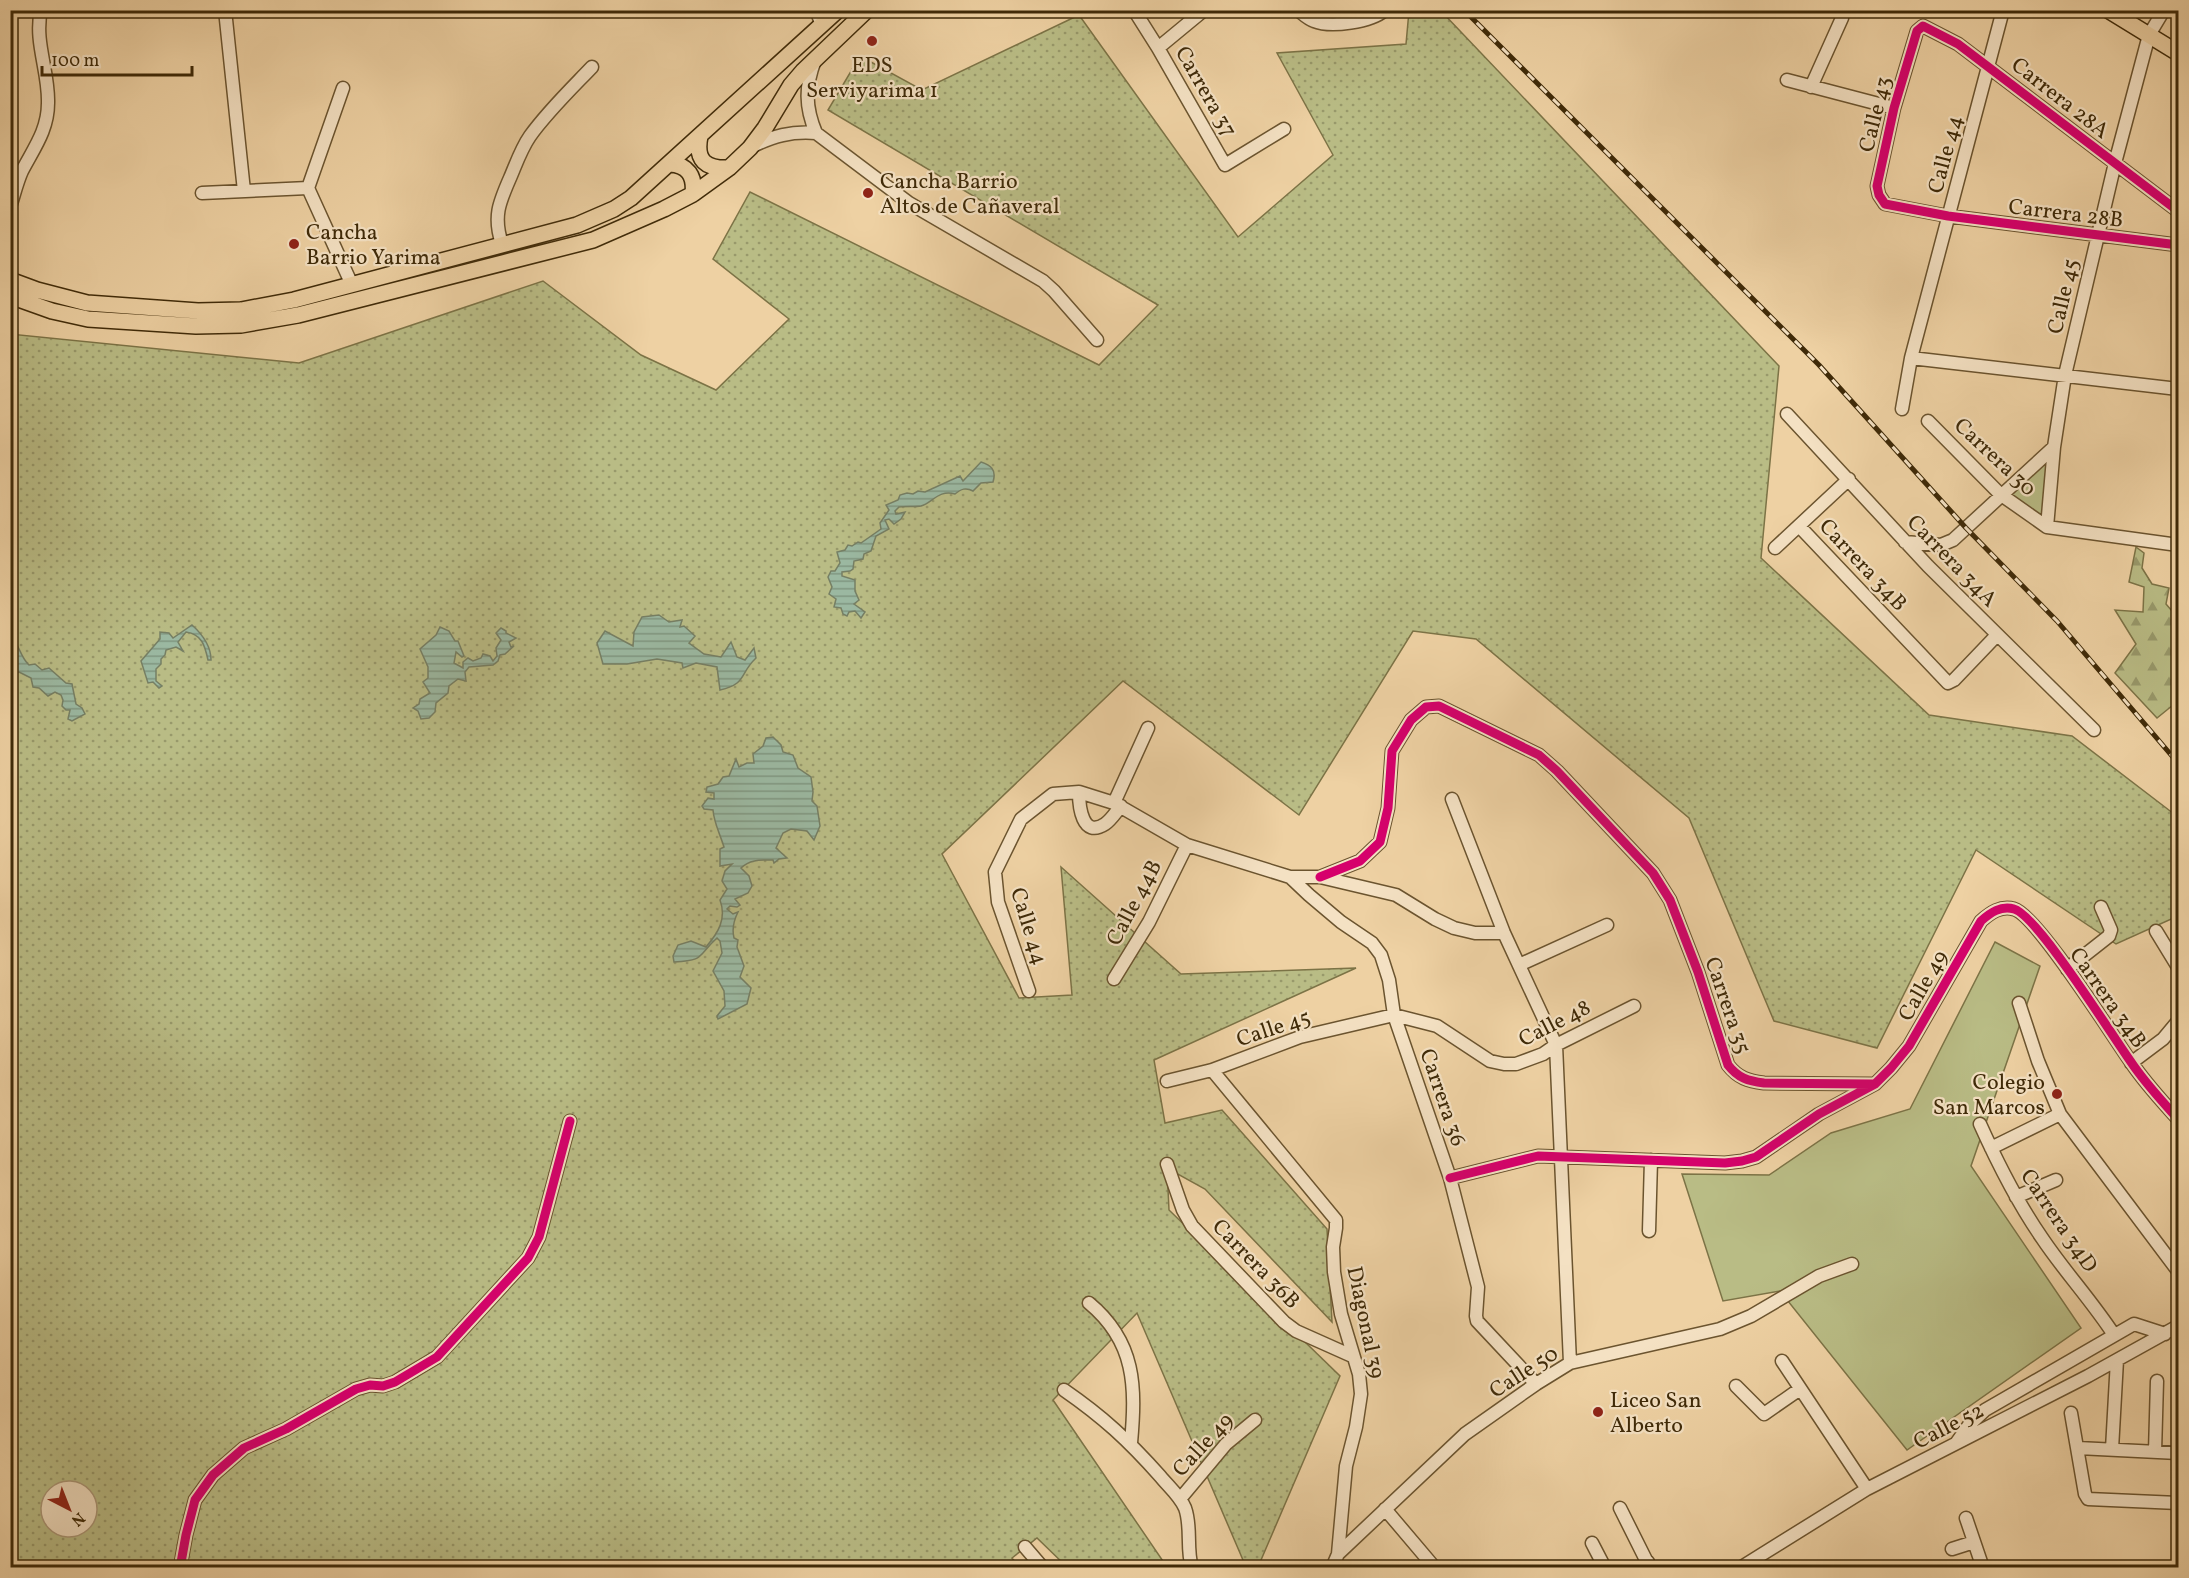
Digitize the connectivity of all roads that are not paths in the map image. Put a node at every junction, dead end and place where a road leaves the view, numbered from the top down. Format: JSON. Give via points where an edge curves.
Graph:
{"nodes":[{"id":1,"x":41,"y":10,"type":"edge"},
{"id":2,"x":225,"y":10,"type":"edge"},
{"id":3,"x":838,"y":10,"type":"edge"},
{"id":4,"x":867,"y":10,"type":"edge"},
{"id":5,"x":1134,"y":10,"type":"edge"},
{"id":6,"x":1204,"y":10,"type":"edge"},
{"id":7,"x":1298,"y":10,"type":"edge"},
{"id":8,"x":1385,"y":10,"type":"edge"},
{"id":9,"x":2003,"y":10,"type":"edge"},
{"id":10,"x":2108,"y":10,"type":"edge"},
{"id":11,"x":2126,"y":10,"type":"edge"},
{"id":12,"x":2164,"y":10,"type":"edge"},
{"id":13,"x":819,"y":18,"type":"edge"},
{"id":14,"x":1842,"y":18,"type":"dead end"},
{"id":15,"x":2151,"y":31,"type":"junction"},
{"id":16,"x":1916,"y":33,"type":"joint"},
{"id":17,"x":2178,"y":42,"type":"edge"},
{"id":18,"x":1158,"y":48,"type":"junction"},
{"id":19,"x":2178,"y":53,"type":"edge"},
{"id":20,"x":817,"y":56,"type":"junction"},
{"id":21,"x":1988,"y":65,"type":"junction"},
{"id":22,"x":592,"y":67,"type":"dead end"},
{"id":23,"x":1787,"y":80,"type":"dead end"},
{"id":24,"x":1811,"y":87,"type":"junction"},
{"id":25,"x":344,"y":88,"type":"dead end"},
{"id":26,"x":1894,"y":108,"type":"junction"},
{"id":27,"x":1284,"y":129,"type":"dead end"},
{"id":28,"x":816,"y":133,"type":"junction"},
{"id":29,"x":700,"y":136,"type":"junction"},
{"id":30,"x":750,"y":148,"type":"junction"},
{"id":31,"x":2115,"y":163,"type":"junction"},
{"id":32,"x":670,"y":164,"type":"junction"},
{"id":33,"x":729,"y":168,"type":"junction"},
{"id":34,"x":308,"y":188,"type":"junction"},
{"id":35,"x":244,"y":191,"type":"junction"},
{"id":36,"x":202,"y":193,"type":"dead end"},
{"id":37,"x":693,"y":194,"type":"junction"},
{"id":38,"x":1885,"y":204,"type":"joint"},
{"id":39,"x":10,"y":207,"type":"edge"},
{"id":40,"x":2178,"y":211,"type":"edge"},
{"id":41,"x":1948,"y":216,"type":"junction"},
{"id":42,"x":2098,"y":236,"type":"junction"},
{"id":43,"x":502,"y":244,"type":"junction"},
{"id":44,"x":2178,"y":245,"type":"edge"},
{"id":45,"x":10,"y":280,"type":"edge"},
{"id":46,"x":352,"y":285,"type":"junction"},
{"id":47,"x":10,"y":296,"type":"edge"},
{"id":48,"x":1097,"y":340,"type":"dead end"},
{"id":49,"x":1911,"y":358,"type":"junction"},
{"id":50,"x":2065,"y":375,"type":"junction"},
{"id":51,"x":2178,"y":388,"type":"edge"},
{"id":52,"x":1902,"y":409,"type":"dead end"},
{"id":53,"x":1787,"y":414,"type":"dead end"},
{"id":54,"x":1928,"y":421,"type":"dead end"},
{"id":55,"x":2054,"y":447,"type":"junction"},
{"id":56,"x":1849,"y":479,"type":"junction"},
{"id":57,"x":2001,"y":494,"type":"junction"},
{"id":58,"x":1799,"y":526,"type":"junction"},
{"id":59,"x":2047,"y":527,"type":"junction"},
{"id":60,"x":1905,"y":542,"type":"junction"},
{"id":61,"x":2178,"y":545,"type":"edge"},
{"id":62,"x":1775,"y":548,"type":"dead end"},
{"id":63,"x":1997,"y":635,"type":"junction"},
{"id":64,"x":1148,"y":728,"type":"dead end"},
{"id":65,"x":2094,"y":730,"type":"dead end"},
{"id":66,"x":1079,"y":792,"type":"junction"},
{"id":67,"x":1452,"y":799,"type":"dead end"},
{"id":68,"x":1118,"y":805,"type":"junction"},
{"id":69,"x":1187,"y":845,"type":"junction"},
{"id":70,"x":1290,"y":877,"type":"junction"},
{"id":71,"x":1320,"y":878,"type":"junction"},
{"id":72,"x":2101,"y":907,"type":"dead end"},
{"id":73,"x":2002,"y":908,"type":"joint"},
{"id":74,"x":1607,"y":925,"type":"dead end"},
{"id":75,"x":2156,"y":931,"type":"dead end"},
{"id":76,"x":1504,"y":933,"type":"junction"},
{"id":77,"x":1519,"y":965,"type":"junction"},
{"id":78,"x":2178,"y":967,"type":"edge"},
{"id":79,"x":2067,"y":969,"type":"junction"},
{"id":80,"x":1114,"y":979,"type":"dead end"},
{"id":81,"x":1029,"y":991,"type":"dead end"},
{"id":82,"x":2019,"y":1003,"type":"dead end"},
{"id":83,"x":1634,"y":1006,"type":"dead end"},
{"id":84,"x":1394,"y":1015,"type":"junction"},
{"id":85,"x":2178,"y":1021,"type":"edge"},
{"id":86,"x":1556,"y":1045,"type":"junction"},
{"id":87,"x":2132,"y":1063,"type":"junction"},
{"id":88,"x":1212,"y":1070,"type":"junction"},
{"id":89,"x":1167,"y":1081,"type":"dead end"},
{"id":90,"x":1875,"y":1084,"type":"junction"},
{"id":91,"x":2060,"y":1114,"type":"junction"},
{"id":92,"x":2178,"y":1119,"type":"edge"},
{"id":93,"x":570,"y":1120,"type":"dead end"},
{"id":94,"x":1980,"y":1124,"type":"dead end"},
{"id":95,"x":1990,"y":1148,"type":"junction"},
{"id":96,"x":1560,"y":1155,"type":"junction"},
{"id":97,"x":1651,"y":1160,"type":"junction"},
{"id":98,"x":1167,"y":1164,"type":"dead end"},
{"id":99,"x":1450,"y":1178,"type":"junction"},
{"id":100,"x":2056,"y":1180,"type":"dead end"},
{"id":101,"x":2016,"y":1197,"type":"junction"},
{"id":102,"x":1650,"y":1231,"type":"dead end"},
{"id":103,"x":1852,"y":1264,"type":"dead end"},
{"id":104,"x":2178,"y":1271,"type":"edge"},
{"id":105,"x":1089,"y":1303,"type":"dead end"},
{"id":106,"x":2178,"y":1326,"type":"edge"},
{"id":107,"x":2165,"y":1334,"type":"junction"},
{"id":108,"x":2114,"y":1335,"type":"junction"},
{"id":109,"x":1352,"y":1356,"type":"junction"},
{"id":110,"x":2117,"y":1360,"type":"junction"},
{"id":111,"x":1782,"y":1361,"type":"dead end"},
{"id":112,"x":1570,"y":1363,"type":"junction"},
{"id":113,"x":2157,"y":1381,"type":"dead end"},
{"id":114,"x":1536,"y":1384,"type":"junction"},
{"id":115,"x":1736,"y":1386,"type":"dead end"},
{"id":116,"x":1800,"y":1389,"type":"junction"},
{"id":117,"x":1064,"y":1390,"type":"dead end"},
{"id":118,"x":2072,"y":1413,"type":"dead end"},
{"id":119,"x":1255,"y":1420,"type":"dead end"},
{"id":120,"x":1131,"y":1443,"type":"junction"},
{"id":121,"x":1956,"y":1444,"type":"junction"},
{"id":122,"x":2078,"y":1448,"type":"junction"},
{"id":123,"x":2112,"y":1449,"type":"junction"},
{"id":124,"x":2155,"y":1452,"type":"junction"},
{"id":125,"x":2178,"y":1453,"type":"edge"},
{"id":126,"x":1867,"y":1489,"type":"junction"},
{"id":127,"x":1180,"y":1499,"type":"junction"},
{"id":128,"x":2178,"y":1503,"type":"edge"},
{"id":129,"x":1620,"y":1508,"type":"dead end"},
{"id":130,"x":1385,"y":1509,"type":"junction"},
{"id":131,"x":1966,"y":1518,"type":"dead end"},
{"id":132,"x":1974,"y":1542,"type":"junction"},
{"id":133,"x":1592,"y":1544,"type":"dead end"},
{"id":134,"x":1025,"y":1547,"type":"dead end"},
{"id":135,"x":1952,"y":1549,"type":"dead end"},
{"id":136,"x":1338,"y":1554,"type":"junction"},
{"id":137,"x":1645,"y":1566,"type":"edge"},
{"id":138,"x":180,"y":1568,"type":"edge"},
{"id":139,"x":1043,"y":1568,"type":"edge"},
{"id":140,"x":1192,"y":1568,"type":"edge"},
{"id":141,"x":1332,"y":1568,"type":"edge"},
{"id":142,"x":1435,"y":1568,"type":"edge"},
{"id":143,"x":1605,"y":1568,"type":"edge"},
{"id":144,"x":1740,"y":1568,"type":"edge"},
{"id":145,"x":1983,"y":1568,"type":"edge"}],
"edges":[{"from":1,"to":39,"type":"street","via":[[39,39],[47,74],[48,103],[45,126]]},
{"from":2,"to":35,"type":"street"},
{"from":3,"to":13,"type":"main road"},
{"from":4,"to":20,"type":"main road"},
{"from":5,"to":18,"type":"street","name":"Carrera 37"},
{"from":6,"to":18,"type":"street"},
{"from":7,"to":8,"type":"street","via":[[1329,25],[1369,19]]},
{"from":9,"to":21,"type":"street","name":"Calle 44"},
{"from":10,"to":15,"type":"main road"},
{"from":11,"to":15,"type":"main road"},
{"from":12,"to":15,"type":"street","name":"Calle 45"},
{"from":13,"to":29,"type":"main road"},
{"from":14,"to":24,"type":"street"},
{"from":15,"to":17,"type":"main road"},
{"from":15,"to":19,"type":"main road"},
{"from":15,"to":31,"type":"street","name":"Calle 45"},
{"from":16,"to":21,"type":"street","name":"Carrera 28A","via":[[1923,26],[1948,37]]},
{"from":16,"to":26,"type":"street","name":"Calle 43"},
{"from":18,"to":27,"type":"street","name":"Carrera 37","via":[[1225,165]]},
{"from":20,"to":28,"type":"street","via":[[806,97]]},
{"from":20,"to":30,"type":"main road","via":[[791,85]]},
{"from":21,"to":31,"type":"street","name":"Carrera 28A"},
{"from":21,"to":41,"type":"street","name":"Calle 44"},
{"from":22,"to":43,"type":"street","via":[[530,136],[520,154],[498,209],[496,221]]},
{"from":23,"to":24,"type":"street","name":"Calle 43"},
{"from":24,"to":26,"type":"street","name":"Calle 43"},
{"from":25,"to":34,"type":"street"},
{"from":26,"to":38,"type":"street","name":"Calle 43","via":[[1877,186]]},
{"from":28,"to":30,"type":"street","via":[[778,135]]},
{"from":28,"to":48,"type":"street","via":[[900,197],[1043,281]]},
{"from":29,"to":32,"type":"main road"},
{"from":29,"to":33,"type":"main road","via":[[701,159],[714,168]]},
{"from":30,"to":33,"type":"main road"},
{"from":31,"to":40,"type":"street","name":"Carrera 28A"},
{"from":31,"to":42,"type":"street","name":"Calle 45"},
{"from":32,"to":37,"type":"main road","via":[[690,172]]},
{"from":32,"to":43,"type":"main road","via":[[631,198],[595,218]]},
{"from":33,"to":37,"type":"main road"},
{"from":34,"to":35,"type":"street"},
{"from":34,"to":46,"type":"street"},
{"from":35,"to":36,"type":"street"},
{"from":37,"to":47,"type":"main road","via":[[593,240],[264,322],[196,326],[88,319]]},
{"from":38,"to":41,"type":"street","name":"Carrera 28B"},
{"from":41,"to":42,"type":"street","name":"Carrera 28B"},
{"from":41,"to":49,"type":"street","name":"Calle 44"},
{"from":42,"to":44,"type":"street","name":"Carrera 28B"},
{"from":42,"to":50,"type":"street","name":"Calle 45"},
{"from":43,"to":46,"type":"main road"},
{"from":45,"to":46,"type":"main road","via":[[87,303],[198,311],[252,308]]},
{"from":49,"to":50,"type":"street"},
{"from":49,"to":52,"type":"street","name":"Calle 44"},
{"from":50,"to":51,"type":"street"},
{"from":50,"to":55,"type":"street","name":"Calle 45"},
{"from":53,"to":56,"type":"street","name":"Carrera 34A"},
{"from":54,"to":57,"type":"street","name":"Carrera 30"},
{"from":55,"to":57,"type":"street"},
{"from":55,"to":59,"type":"street","name":"Calle 45"},
{"from":56,"to":58,"type":"street"},
{"from":56,"to":60,"type":"street","name":"Carrera 34A"},
{"from":57,"to":59,"type":"street","name":"Carrera 30"},
{"from":57,"to":60,"type":"street","via":[[1947,543]]},
{"from":58,"to":62,"type":"street"},
{"from":58,"to":63,"type":"street","name":"Carrera 34B","via":[[1948,683]]},
{"from":59,"to":61,"type":"street","name":"Carrera 30"},
{"from":60,"to":63,"type":"street","name":"Carrera 34A"},
{"from":63,"to":65,"type":"street","name":"Carrera 34A"},
{"from":64,"to":68,"type":"street"},
{"from":66,"to":68,"type":"street"},
{"from":66,"to":68,"type":"street","via":[[1081,818],[1089,826],[1106,824]]},
{"from":66,"to":81,"type":"street","name":"Calle 44","via":[[1053,795],[1022,819],[995,872],[998,902]]},
{"from":67,"to":76,"type":"street"},
{"from":68,"to":69,"type":"street"},
{"from":69,"to":70,"type":"street"},
{"from":69,"to":80,"type":"street","name":"Calle 44B","via":[[1149,922]]},
{"from":70,"to":71,"type":"street"},
{"from":70,"to":84,"type":"street","name":"Carrera 36","via":[[1341,922],[1372,943],[1381,955],[1389,980]]},
{"from":71,"to":76,"type":"street","via":[[1396,895],[1454,928]]},
{"from":71,"to":90,"type":"street","name":"Carrera 35","via":[[1360,861],[1380,842],[1388,808],[1392,751],[1411,720],[1426,707],[1439,706],[1539,755],[1653,873],[1670,900],[1728,1065],[1736,1074],[1764,1083]]},
{"from":72,"to":79,"type":"street","via":[[2111,930],[2109,936]]},
{"from":73,"to":79,"type":"street","name":"Carrera 34B","via":[[2027,916]]},
{"from":73,"to":90,"type":"street","name":"Calle 49","via":[[1981,921],[1910,1046]]},
{"from":74,"to":77,"type":"street"},
{"from":75,"to":78,"type":"street"},
{"from":76,"to":77,"type":"street"},
{"from":77,"to":86,"type":"street"},
{"from":79,"to":87,"type":"street","name":"Carrera 34B"},
{"from":82,"to":91,"type":"street"},
{"from":83,"to":86,"type":"street","name":"Calle 48"},
{"from":84,"to":86,"type":"street","name":"Calle 48","via":[[1437,1026],[1490,1061],[1504,1064],[1516,1064]]},
{"from":84,"to":88,"type":"street","name":"Calle 45","via":[[1300,1037]]},
{"from":84,"to":99,"type":"street","name":"Carrera 36"},
{"from":85,"to":87,"type":"street","via":[[2163,1039]]},
{"from":86,"to":96,"type":"street"},
{"from":87,"to":92,"type":"street","name":"Carrera 34B"},
{"from":88,"to":89,"type":"street","name":"Calle 45"},
{"from":88,"to":109,"type":"street","name":"Diagonal 39","via":[[1336,1220],[1334,1272]]},
{"from":90,"to":97,"type":"street","via":[[1819,1114],[1756,1157],[1725,1163]]},
{"from":91,"to":95,"type":"street"},
{"from":91,"to":104,"type":"street"},
{"from":93,"to":138,"type":"street","via":[[539,1237],[528,1258],[437,1357],[395,1382],[356,1389],[244,1448],[213,1475],[195,1500]]},
{"from":94,"to":95,"type":"street","name":"Carrera 34D"},
{"from":95,"to":101,"type":"street","name":"Carrera 34D"},
{"from":96,"to":97,"type":"street"},
{"from":96,"to":99,"type":"street","via":[[1538,1156]]},
{"from":96,"to":112,"type":"street"},
{"from":97,"to":102,"type":"street"},
{"from":98,"to":109,"type":"street","name":"Carrera 36B","via":[[1192,1226],[1268,1306],[1296,1331]]},
{"from":99,"to":114,"type":"street","name":"Carrera 36","via":[[1478,1287],[1477,1321]]},
{"from":100,"to":101,"type":"street"},
{"from":101,"to":108,"type":"street","name":"Carrera 34D"},
{"from":103,"to":112,"type":"street","name":"Calle 50","via":[[1819,1276],[1751,1316],[1720,1329]]},
{"from":105,"to":120,"type":"street","via":[[1116,1329],[1126,1348],[1134,1407]]},
{"from":106,"to":107,"type":"street","name":"Calle 52"},
{"from":107,"to":108,"type":"street","via":[[2134,1324]]},
{"from":107,"to":110,"type":"street","name":"Calle 52"},
{"from":108,"to":121,"type":"street","via":[[1985,1410]]},
{"from":109,"to":136,"type":"street","name":"Diagonal 39","via":[[1359,1374],[1360,1394],[1346,1466]]},
{"from":110,"to":121,"type":"street","name":"Calle 52"},
{"from":110,"to":123,"type":"street"},
{"from":111,"to":116,"type":"street"},
{"from":112,"to":114,"type":"street","name":"Calle 50"},
{"from":113,"to":124,"type":"street"},
{"from":114,"to":130,"type":"street","name":"Calle 50","via":[[1466,1434]]},
{"from":115,"to":116,"type":"street","via":[[1764,1414]]},
{"from":116,"to":126,"type":"street"},
{"from":117,"to":120,"type":"street"},
{"from":118,"to":122,"type":"street"},
{"from":119,"to":127,"type":"street","name":"Calle 49","via":[[1226,1444]]},
{"from":120,"to":127,"type":"street"},
{"from":121,"to":126,"type":"street","name":"Calle 52"},
{"from":122,"to":123,"type":"street"},
{"from":122,"to":128,"type":"street","via":[[2088,1499]]},
{"from":123,"to":124,"type":"street"},
{"from":124,"to":125,"type":"street"},
{"from":126,"to":144,"type":"street","name":"Calle 52"},
{"from":127,"to":140,"type":"street","via":[[1188,1518]]},
{"from":129,"to":137,"type":"street"},
{"from":130,"to":136,"type":"street","name":"Calle 50"},
{"from":130,"to":142,"type":"street"},
{"from":131,"to":132,"type":"street"},
{"from":132,"to":135,"type":"street"},
{"from":132,"to":145,"type":"street"},
{"from":133,"to":143,"type":"street"},
{"from":134,"to":139,"type":"street"},
{"from":136,"to":141,"type":"street","name":"Calle 50"}]}
